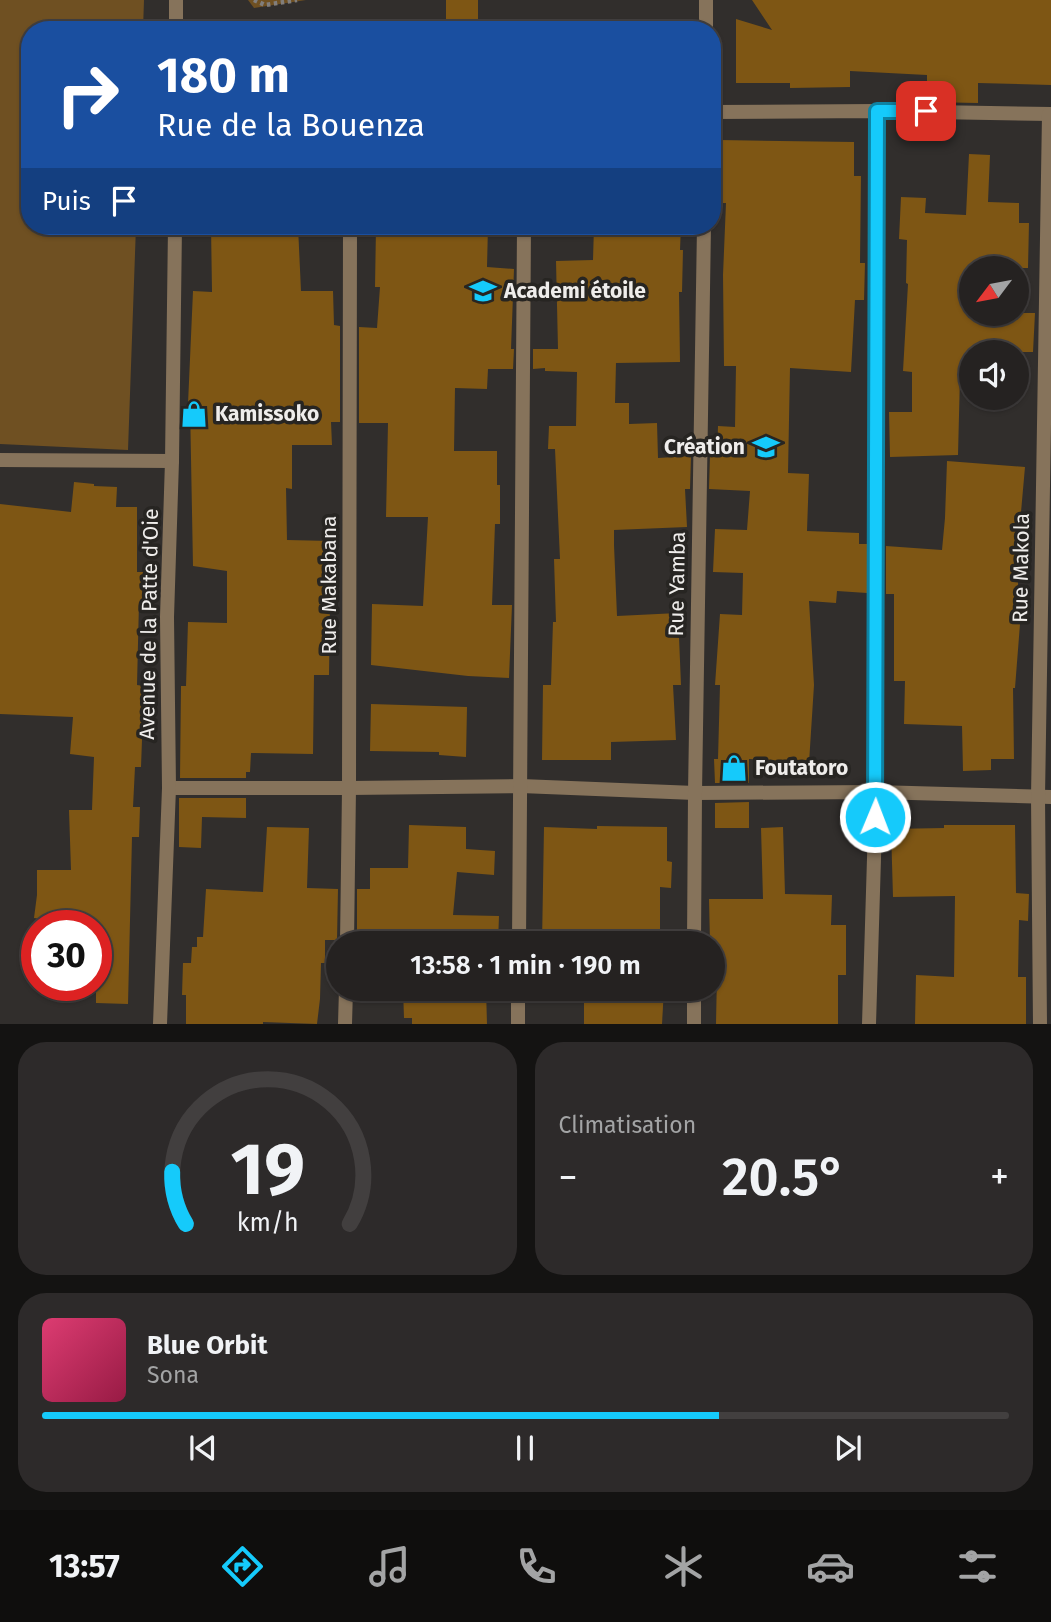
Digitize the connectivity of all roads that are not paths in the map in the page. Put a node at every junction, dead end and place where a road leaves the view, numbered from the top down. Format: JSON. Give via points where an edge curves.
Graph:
{"nodes":[{"id":1,"x":176,"y":0,"type":"edge"},
{"id":2,"x":706,"y":0,"type":"edge"},
{"id":3,"x":176,"y":21,"type":"edge"},
{"id":4,"x":706,"y":21,"type":"edge"},
{"id":5,"x":877,"y":111,"type":"junction"},
{"id":6,"x":721,"y":112,"type":"edge"},
{"id":7,"x":1050,"y":114,"type":"edge"},
{"id":8,"x":175,"y":235,"type":"edge"},
{"id":9,"x":350,"y":235,"type":"edge"},
{"id":10,"x":524,"y":235,"type":"edge"},
{"id":11,"x":704,"y":235,"type":"edge"},
{"id":12,"x":0,"y":460,"type":"edge"},
{"id":13,"x":172,"y":461,"type":"junction"},
{"id":14,"x":521,"y":786,"type":"junction"},
{"id":15,"x":169,"y":788,"type":"junction"},
{"id":16,"x":349,"y":788,"type":"junction"},
{"id":17,"x":876,"y":792,"type":"junction"},
{"id":18,"x":695,"y":793,"type":"junction"},
{"id":19,"x":1045,"y":797,"type":"edge"},
{"id":20,"x":347,"y":931,"type":"edge"},
{"id":21,"x":519,"y":931,"type":"edge"},
{"id":22,"x":694,"y":931,"type":"edge"},
{"id":23,"x":346,"y":1001,"type":"edge"},
{"id":24,"x":519,"y":1001,"type":"edge"},
{"id":25,"x":694,"y":1001,"type":"edge"},
{"id":26,"x":160,"y":1024,"type":"edge"},
{"id":27,"x":345,"y":1024,"type":"edge"},
{"id":28,"x":518,"y":1024,"type":"edge"},
{"id":29,"x":694,"y":1024,"type":"edge"},
{"id":30,"x":869,"y":1024,"type":"edge"},
{"id":31,"x":1040,"y":1024,"type":"edge"}],
"edges":[{"from":1,"to":3,"type":"street"},
{"from":2,"to":4,"type":"street"},
{"from":5,"to":6,"type":"street"},
{"from":5,"to":7,"type":"street"},
{"from":5,"to":17,"type":"street"},
{"from":7,"to":19,"type":"street","name":"Rue Makola"},
{"from":8,"to":13,"type":"street","name":"Avenue de la Patte d'Oie"},
{"from":9,"to":16,"type":"street","name":"Rue Makabana"},
{"from":10,"to":14,"type":"street"},
{"from":11,"to":18,"type":"street","name":"Rue Yamba"},
{"from":12,"to":13,"type":"street"},
{"from":13,"to":15,"type":"street","name":"Avenue de la Patte d'Oie","via":[[167,617]]},
{"from":14,"to":16,"type":"street"},
{"from":14,"to":18,"type":"street"},
{"from":14,"to":21,"type":"street"},
{"from":15,"to":16,"type":"street"},
{"from":15,"to":26,"type":"street","name":"Avenue de la Patte d'Oie"},
{"from":16,"to":20,"type":"street","name":"Rue Makabana"},
{"from":17,"to":18,"type":"street"},
{"from":17,"to":19,"type":"street"},
{"from":17,"to":30,"type":"street"},
{"from":18,"to":22,"type":"street","name":"Rue Yamba"},
{"from":19,"to":31,"type":"street","name":"Rue Makola"},
{"from":23,"to":27,"type":"street"},
{"from":24,"to":28,"type":"street"},
{"from":25,"to":29,"type":"street"}]}
